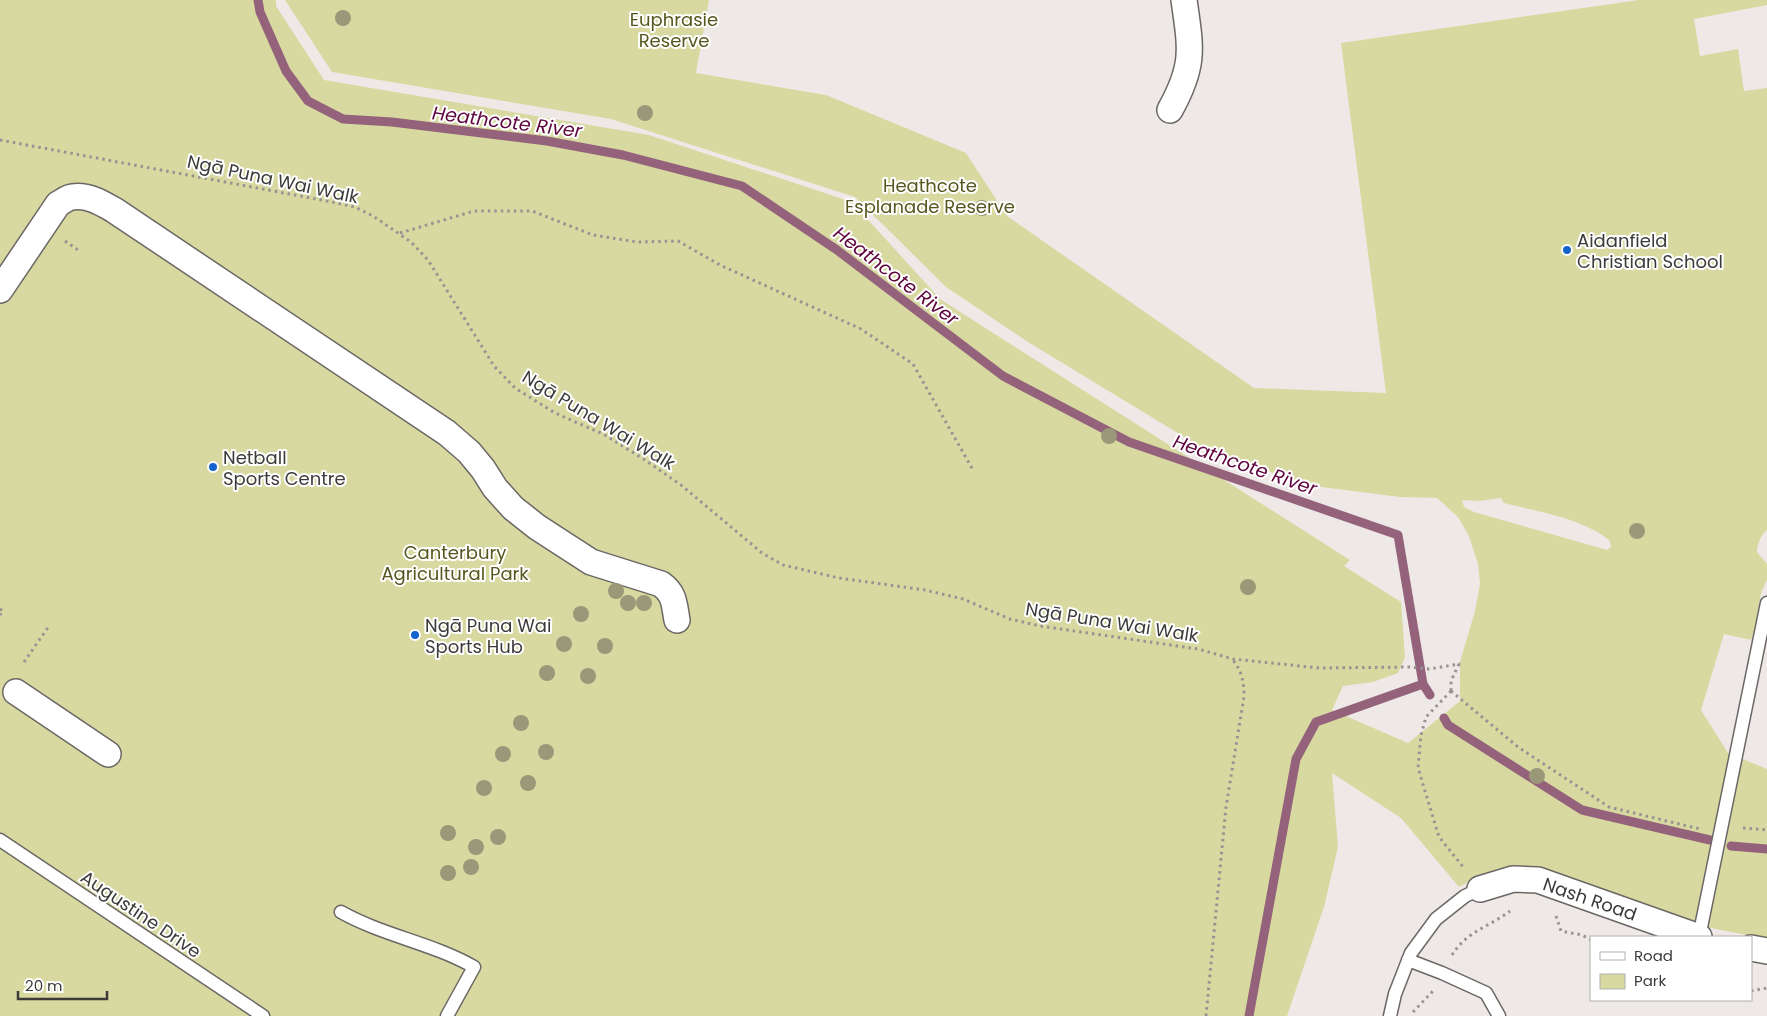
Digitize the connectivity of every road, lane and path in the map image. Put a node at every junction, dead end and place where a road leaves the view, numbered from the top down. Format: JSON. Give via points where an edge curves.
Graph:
{"nodes":[{"id":1,"x":1184,"y":0,"type":"edge"},
{"id":2,"x":1170,"y":110,"type":"dead end"},
{"id":3,"x":0,"y":140,"type":"edge"},
{"id":4,"x":399,"y":234,"type":"junction"},
{"id":5,"x":0,"y":290,"type":"edge"},
{"id":6,"x":974,"y":470,"type":"dead end"},
{"id":7,"x":1767,"y":603,"type":"edge"},
{"id":8,"x":0,"y":609,"type":"edge"},
{"id":9,"x":0,"y":615,"type":"edge"},
{"id":10,"x":677,"y":620,"type":"dead end"},
{"id":11,"x":49,"y":626,"type":"dead end"},
{"id":12,"x":1233,"y":659,"type":"junction"},
{"id":13,"x":24,"y":662,"type":"dead end"},
{"id":14,"x":1451,"y":691,"type":"junction"},
{"id":15,"x":16,"y":692,"type":"dead end"},
{"id":16,"x":108,"y":754,"type":"dead end"},
{"id":17,"x":1692,"y":827,"type":"dead end"},
{"id":18,"x":1743,"y":828,"type":"dead end"},
{"id":19,"x":1767,"y":830,"type":"edge"},
{"id":20,"x":0,"y":840,"type":"edge"},
{"id":21,"x":1480,"y":889,"type":"junction"},
{"id":22,"x":1514,"y":907,"type":"dead end"},
{"id":23,"x":341,"y":912,"type":"dead end"},
{"id":24,"x":1555,"y":914,"type":"dead end"},
{"id":25,"x":1696,"y":936,"type":"edge"},
{"id":26,"x":1699,"y":936,"type":"edge"},
{"id":27,"x":1590,"y":939,"type":"edge"},
{"id":28,"x":1752,"y":948,"type":"edge"},
{"id":29,"x":1767,"y":951,"type":"edge"},
{"id":30,"x":1408,"y":960,"type":"junction"},
{"id":31,"x":1442,"y":973,"type":"junction"},
{"id":32,"x":1767,"y":988,"type":"edge"},
{"id":33,"x":1752,"y":990,"type":"edge"},
{"id":34,"x":263,"y":1016,"type":"edge"},
{"id":35,"x":447,"y":1016,"type":"edge"},
{"id":36,"x":1206,"y":1016,"type":"edge"},
{"id":37,"x":1390,"y":1016,"type":"edge"},
{"id":38,"x":1409,"y":1016,"type":"edge"},
{"id":39,"x":1499,"y":1016,"type":"edge"}],
"edges":[{"from":1,"to":2,"type":"street","via":[[1190,48],[1188,72]]},
{"from":3,"to":4,"type":"path","name":"Ngā Puna Wai Walk","via":[[355,207]]},
{"from":4,"to":6,"type":"path","via":[[474,211],[532,211],[593,235],[637,242],[678,241],[720,265],[860,329],[913,364]]},
{"from":4,"to":12,"type":"path","name":"Ngā Puna Wai Walk","via":[[428,260],[494,366],[515,388],[555,413],[603,434],[642,458],[681,485],[762,553],[783,565],[839,578],[963,598],[1010,619],[1040,626],[1198,649]]},
{"from":5,"to":10,"type":"street","via":[[58,204],[72,197],[98,201],[447,433],[469,452],[513,508],[537,527],[591,562],[668,589],[673,596]]},
{"from":7,"to":26,"type":"lane"},
{"from":8,"to":9,"type":"path","via":[[3,611]]},
{"from":11,"to":13,"type":"path"},
{"from":12,"to":14,"type":"path","name":"Ngā Puna Wai Walk","via":[[1319,668],[1429,669],[1459,664],[1451,680]]},
{"from":12,"to":36,"type":"path","via":[[1244,681],[1244,696],[1226,807]]},
{"from":14,"to":17,"type":"path","via":[[1518,747],[1610,807]]},
{"from":14,"to":21,"type":"path","via":[[1426,717],[1418,768],[1439,837]]},
{"from":15,"to":16,"type":"street"},
{"from":18,"to":19,"type":"path"},
{"from":20,"to":34,"type":"lane","name":"Augustine Drive"},
{"from":21,"to":25,"type":"street","name":"Nash Road","via":[[1513,879],[1538,880]]},
{"from":21,"to":30,"type":"lane","via":[[1465,896],[1436,919]]},
{"from":22,"to":31,"type":"path","via":[[1459,944]]},
{"from":23,"to":35,"type":"lane","via":[[378,930],[428,945],[474,967]]},
{"from":24,"to":27,"type":"path","via":[[1561,931]]},
{"from":28,"to":29,"type":"street"},
{"from":30,"to":31,"type":"lane"},
{"from":30,"to":37,"type":"lane"},
{"from":31,"to":38,"type":"path","via":[[1433,990]]},
{"from":31,"to":39,"type":"lane","via":[[1486,993]]},
{"from":32,"to":33,"type":"path"}]}
